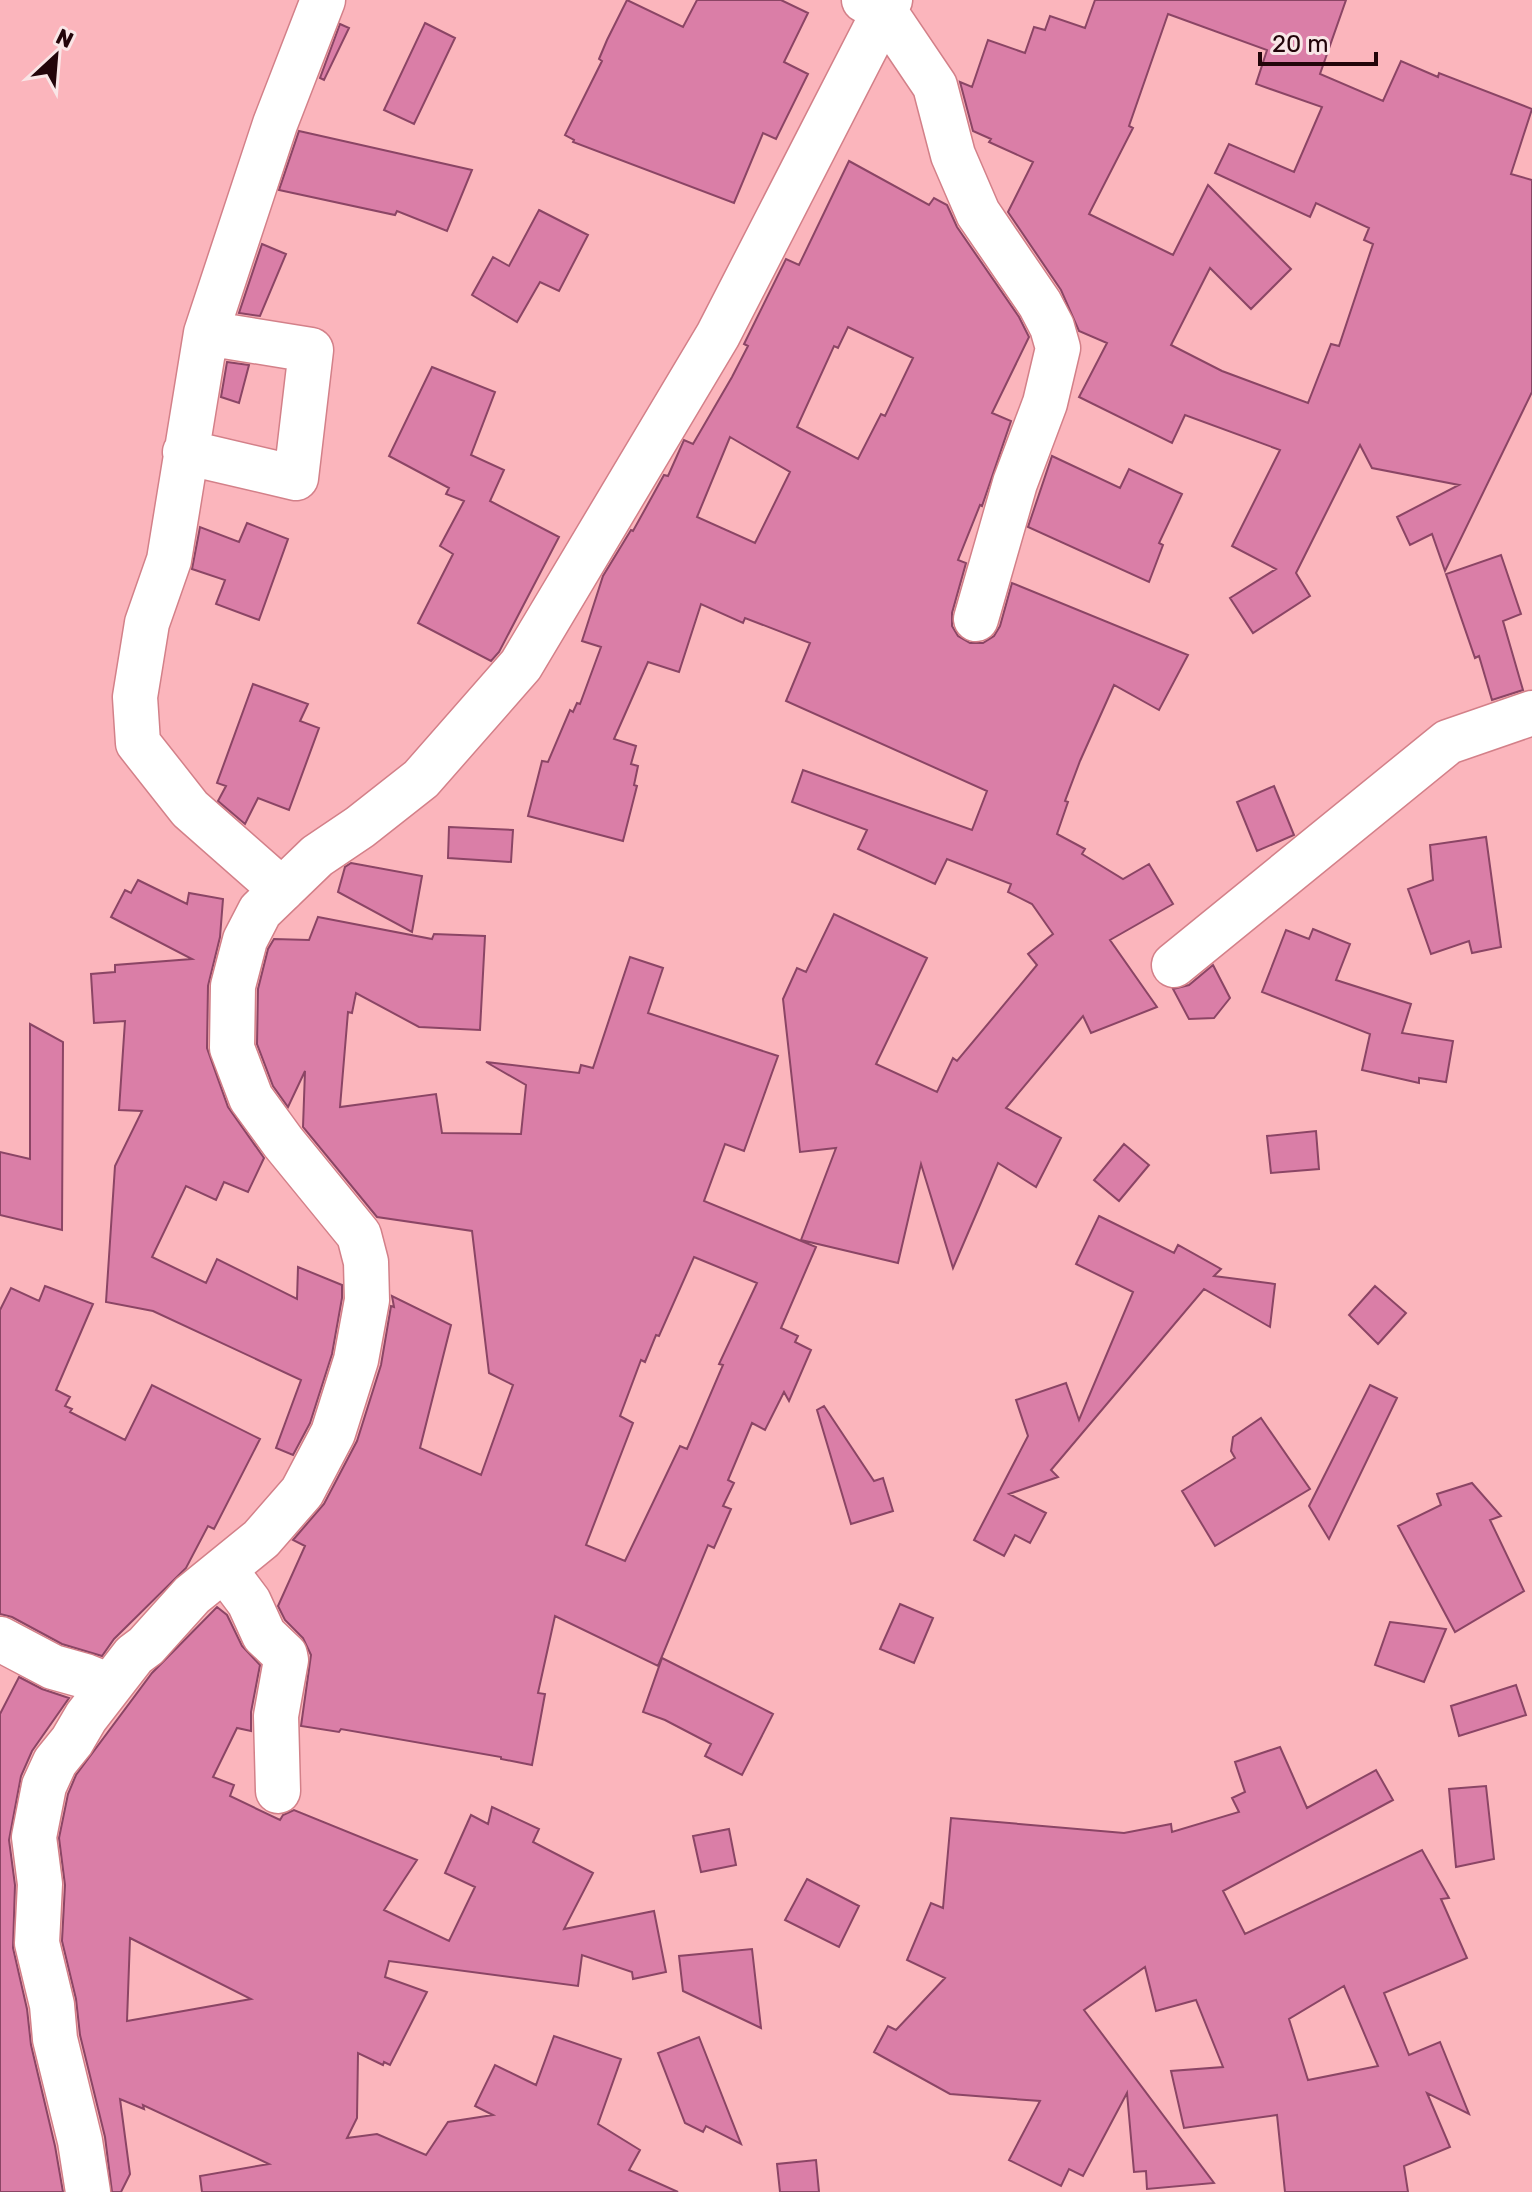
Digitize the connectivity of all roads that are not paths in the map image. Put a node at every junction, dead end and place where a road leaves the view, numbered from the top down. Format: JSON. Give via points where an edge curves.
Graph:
{"nodes":[{"id":1,"x":323,"y":0,"type":"edge"},
{"id":2,"x":880,"y":4,"type":"edge"},
{"id":3,"x":206,"y":333,"type":"junction"},
{"id":4,"x":185,"y":452,"type":"junction"},
{"id":5,"x":976,"y":619,"type":"dead end"},
{"id":6,"x":1532,"y":713,"type":"edge"},
{"id":7,"x":282,"y":890,"type":"junction"},
{"id":8,"x":1174,"y":965,"type":"dead end"},
{"id":9,"x":225,"y":1570,"type":"junction"},
{"id":10,"x":0,"y":1639,"type":"edge"},
{"id":11,"x":110,"y":1686,"type":"junction"},
{"id":12,"x":278,"y":1791,"type":"dead end"},
{"id":13,"x":88,"y":2192,"type":"edge"}],
"edges":[{"from":1,"to":3,"type":"street","via":[[275,124]]},
{"from":2,"to":5,"type":"street","via":[[935,86],[953,155],[978,213],[1040,304],[1058,348]]},
{"from":2,"to":7,"type":"street","via":[[718,335],[521,665],[421,779],[317,856]]},
{"from":3,"to":4,"type":"street"},
{"from":3,"to":4,"type":"street","via":[[311,350],[296,478]]},
{"from":4,"to":7,"type":"street","via":[[169,560],[144,638],[135,697],[138,743],[190,809]]},
{"from":6,"to":8,"type":"street","via":[[1448,742]]},
{"from":7,"to":9,"type":"street","via":[[260,911],[245,940],[233,986],[232,1048],[251,1098],[359,1235],[367,1300],[356,1360],[333,1433],[302,1492]]},
{"from":9,"to":11,"type":"street","via":[[192,1595]]},
{"from":9,"to":12,"type":"street","via":[[249,1602],[264,1635],[285,1655],[276,1716]]},
{"from":10,"to":11,"type":"street","via":[[45,1663]]},
{"from":11,"to":13,"type":"street","via":[[55,1762],[44,1786],[34,1837],[40,1884],[37,1943]]}]}
